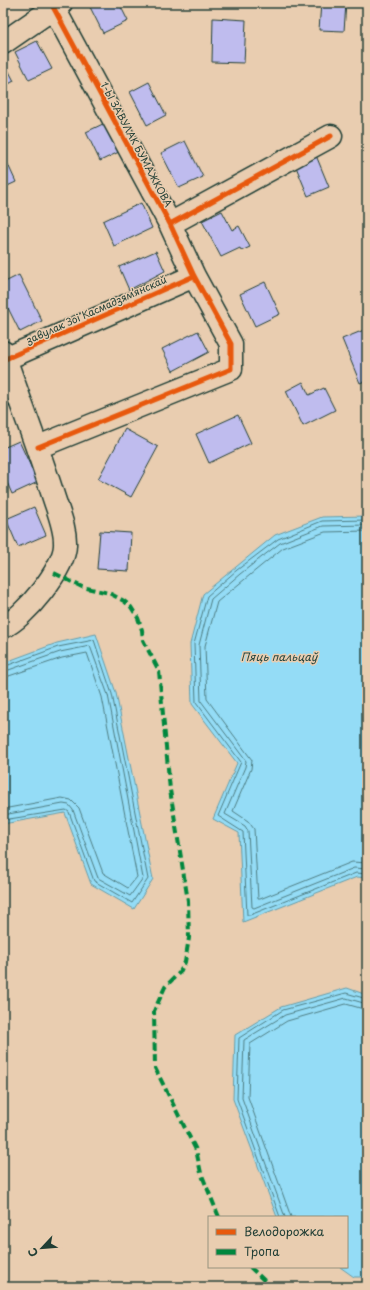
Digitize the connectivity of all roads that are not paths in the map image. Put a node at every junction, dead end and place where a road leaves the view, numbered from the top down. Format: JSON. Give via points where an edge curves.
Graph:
{"nodes":[{"id":1,"x":55,"y":4,"type":"edge"},
{"id":2,"x":3,"y":43,"type":"edge"},
{"id":3,"x":331,"y":136,"type":"dead end"},
{"id":4,"x":170,"y":224,"type":"junction"},
{"id":5,"x":194,"y":276,"type":"junction"},
{"id":6,"x":4,"y":357,"type":"edge"},
{"id":7,"x":38,"y":447,"type":"junction"},
{"id":8,"x":3,"y":627,"type":"edge"}],
"edges":[{"from":1,"to":2,"type":"street"},
{"from":1,"to":4,"type":"street","name":"1-Ы ЗАВУЛАК БУМАЖКОВА"},
{"from":3,"to":4,"type":"street"},
{"from":4,"to":5,"type":"street","name":"1-Ы ЗАВУЛАК БУМАЖКОВА"},
{"from":5,"to":6,"type":"street","name":"завулак Зоі Касмадзямʼянскай"},
{"from":5,"to":7,"type":"street","name":"1-Ы ЗАВУЛАК БУМАЖКОВА","via":[[231,344],[231,369]]},
{"from":6,"to":7,"type":"street"},
{"from":7,"to":8,"type":"street","via":[[66,546],[47,586],[27,609]]}]}
